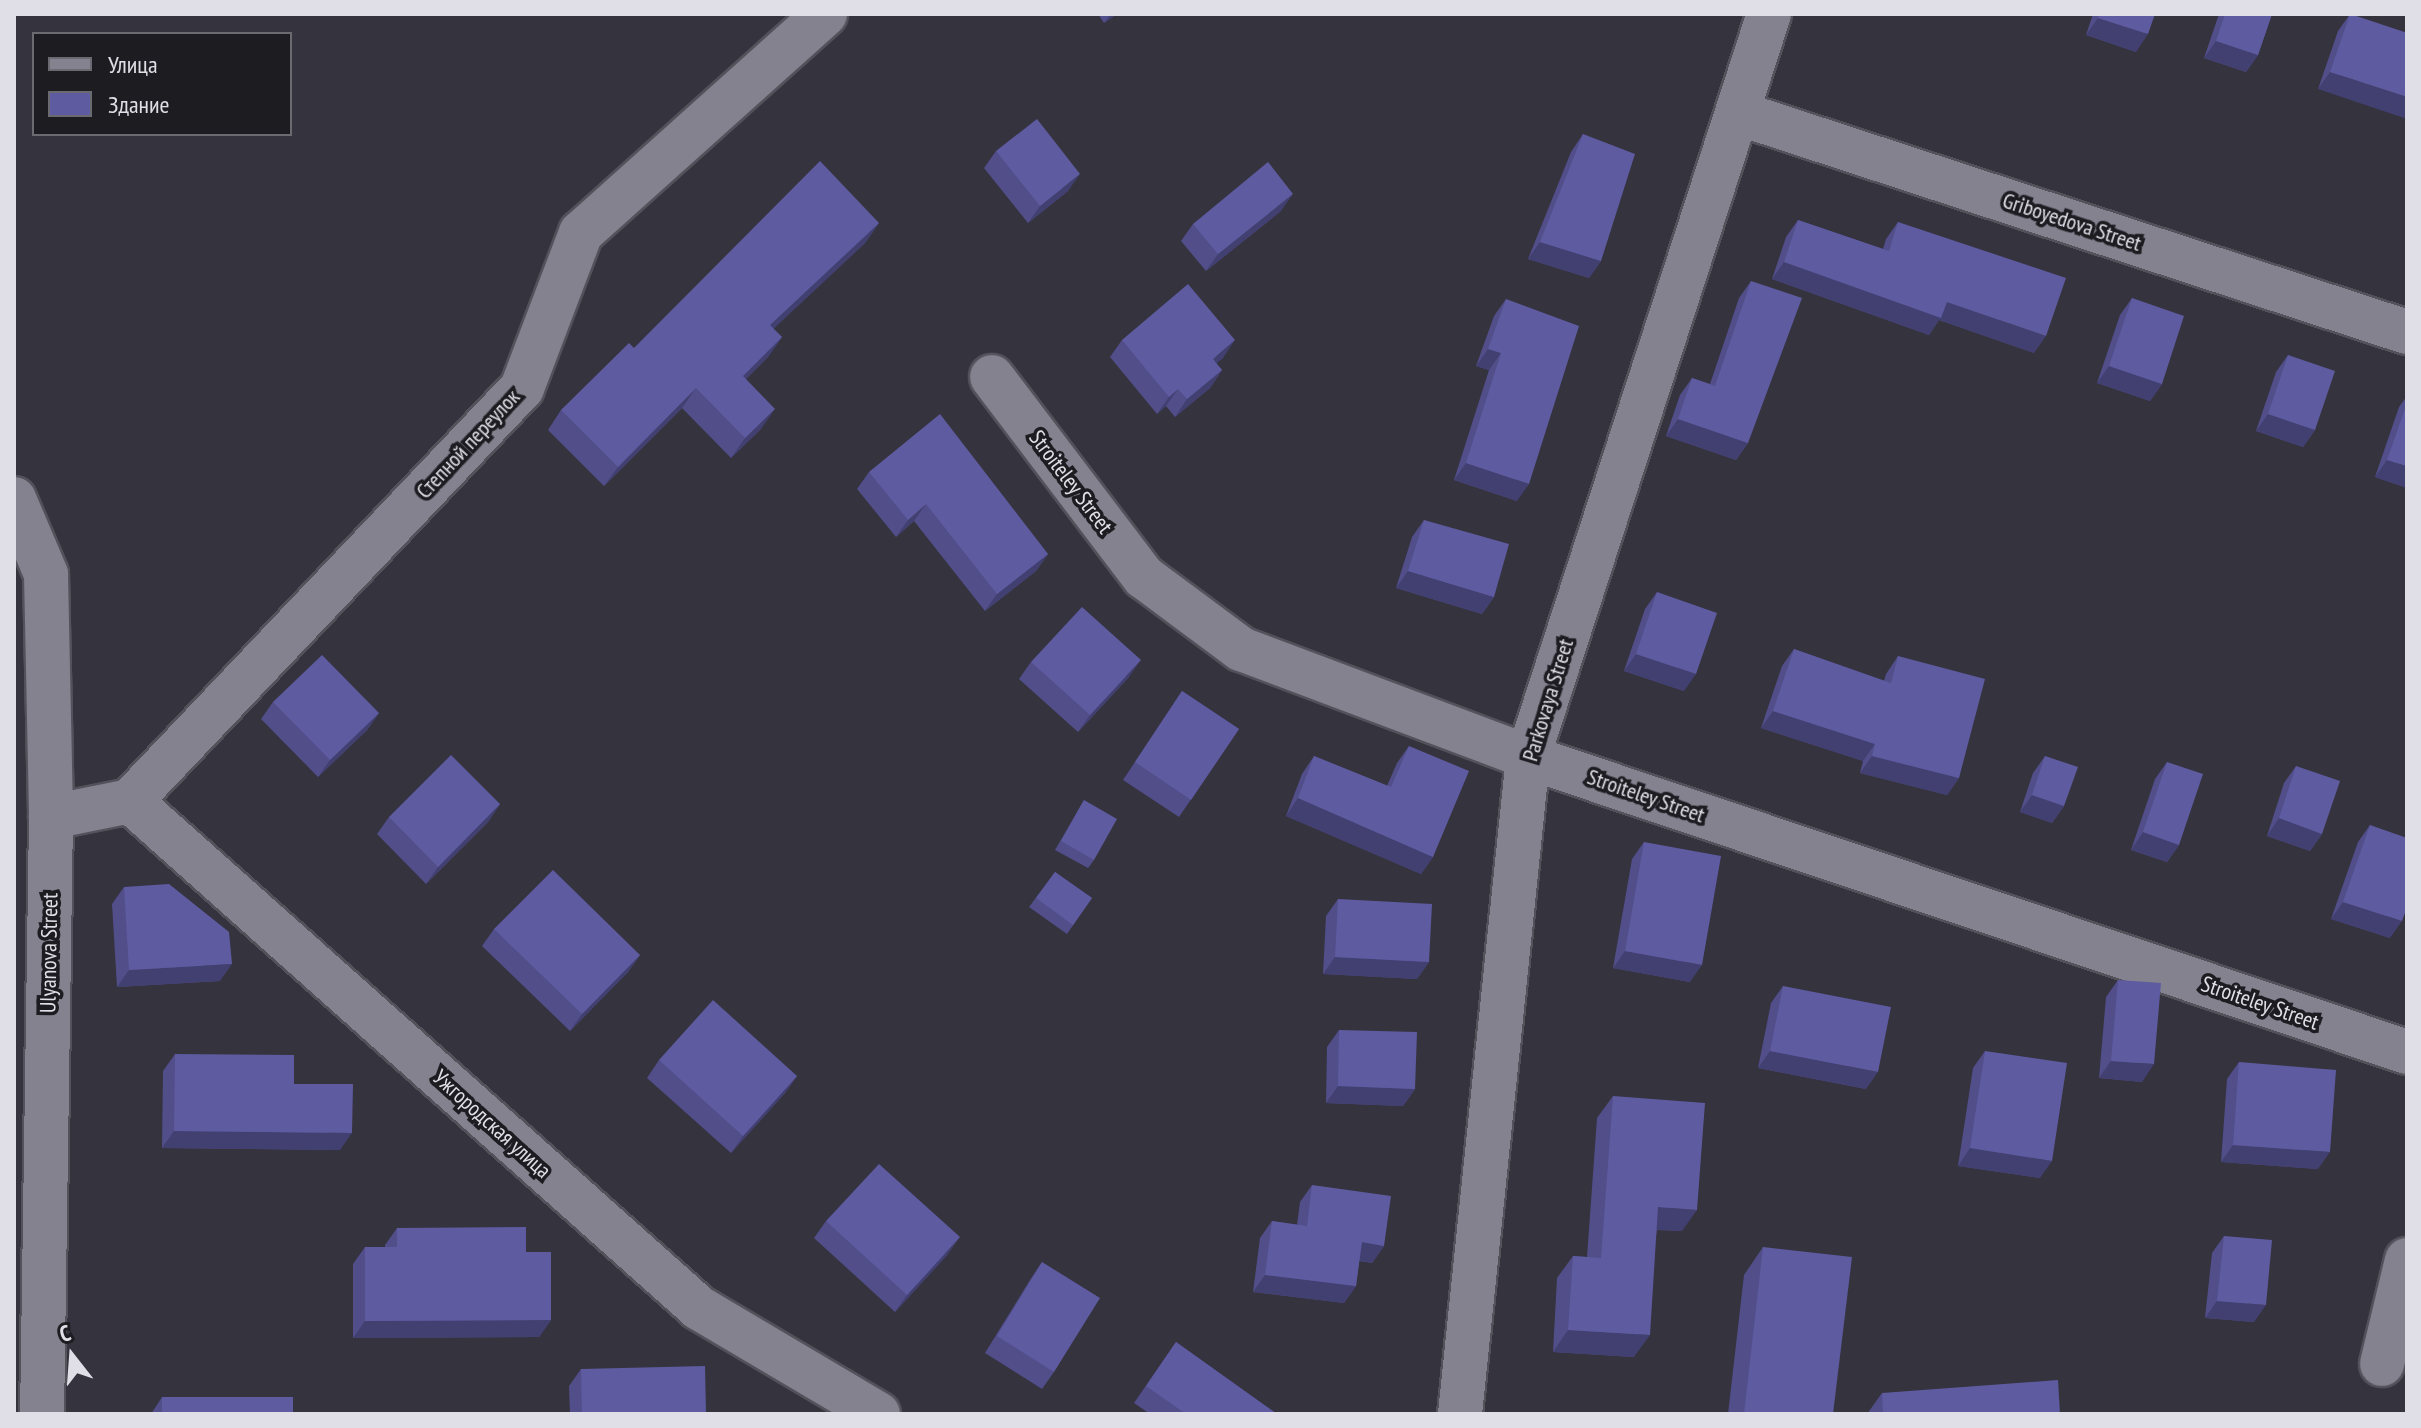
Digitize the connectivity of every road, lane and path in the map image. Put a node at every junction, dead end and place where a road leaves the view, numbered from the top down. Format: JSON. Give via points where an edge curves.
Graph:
{"nodes":[{"id":1,"x":825,"y":14,"type":"edge"},
{"id":2,"x":1769,"y":14,"type":"edge"},
{"id":3,"x":1738,"y":113,"type":"junction"},
{"id":4,"x":2407,"y":332,"type":"edge"},
{"id":5,"x":992,"y":377,"type":"dead end"},
{"id":6,"x":14,"y":499,"type":"edge"},
{"id":7,"x":1528,"y":757,"type":"junction"},
{"id":8,"x":130,"y":801,"type":"junction"},
{"id":9,"x":51,"y":817,"type":"junction"},
{"id":10,"x":2407,"y":1052,"type":"edge"},
{"id":11,"x":2407,"y":1260,"type":"edge"},
{"id":12,"x":2382,"y":1364,"type":"dead end"},
{"id":13,"x":42,"y":1414,"type":"edge"},
{"id":14,"x":878,"y":1414,"type":"edge"},
{"id":15,"x":1460,"y":1414,"type":"edge"}],
"edges":[{"from":1,"to":8,"type":"street","name":"Степной переулок","via":[[581,233],[522,388]]},
{"from":2,"to":3,"type":"street","name":"Parkovaya Street"},
{"from":3,"to":4,"type":"street","name":"Griboyedova Street"},
{"from":3,"to":7,"type":"street","name":"Parkovaya Street"},
{"from":5,"to":7,"type":"street","name":"Stroiteley Street","via":[[1144,577],[1241,649]]},
{"from":6,"to":9,"type":"street","name":"Ulyanova Street","via":[[46,574]]},
{"from":7,"to":10,"type":"street","name":"Stroiteley Street"},
{"from":7,"to":15,"type":"street","name":"Parkovaya Street"},
{"from":8,"to":9,"type":"street"},
{"from":8,"to":14,"type":"street","name":"Ужгородская улица","via":[[699,1308]]},
{"from":9,"to":13,"type":"street","name":"Ulyanova Street"},
{"from":11,"to":12,"type":"street"}]}
